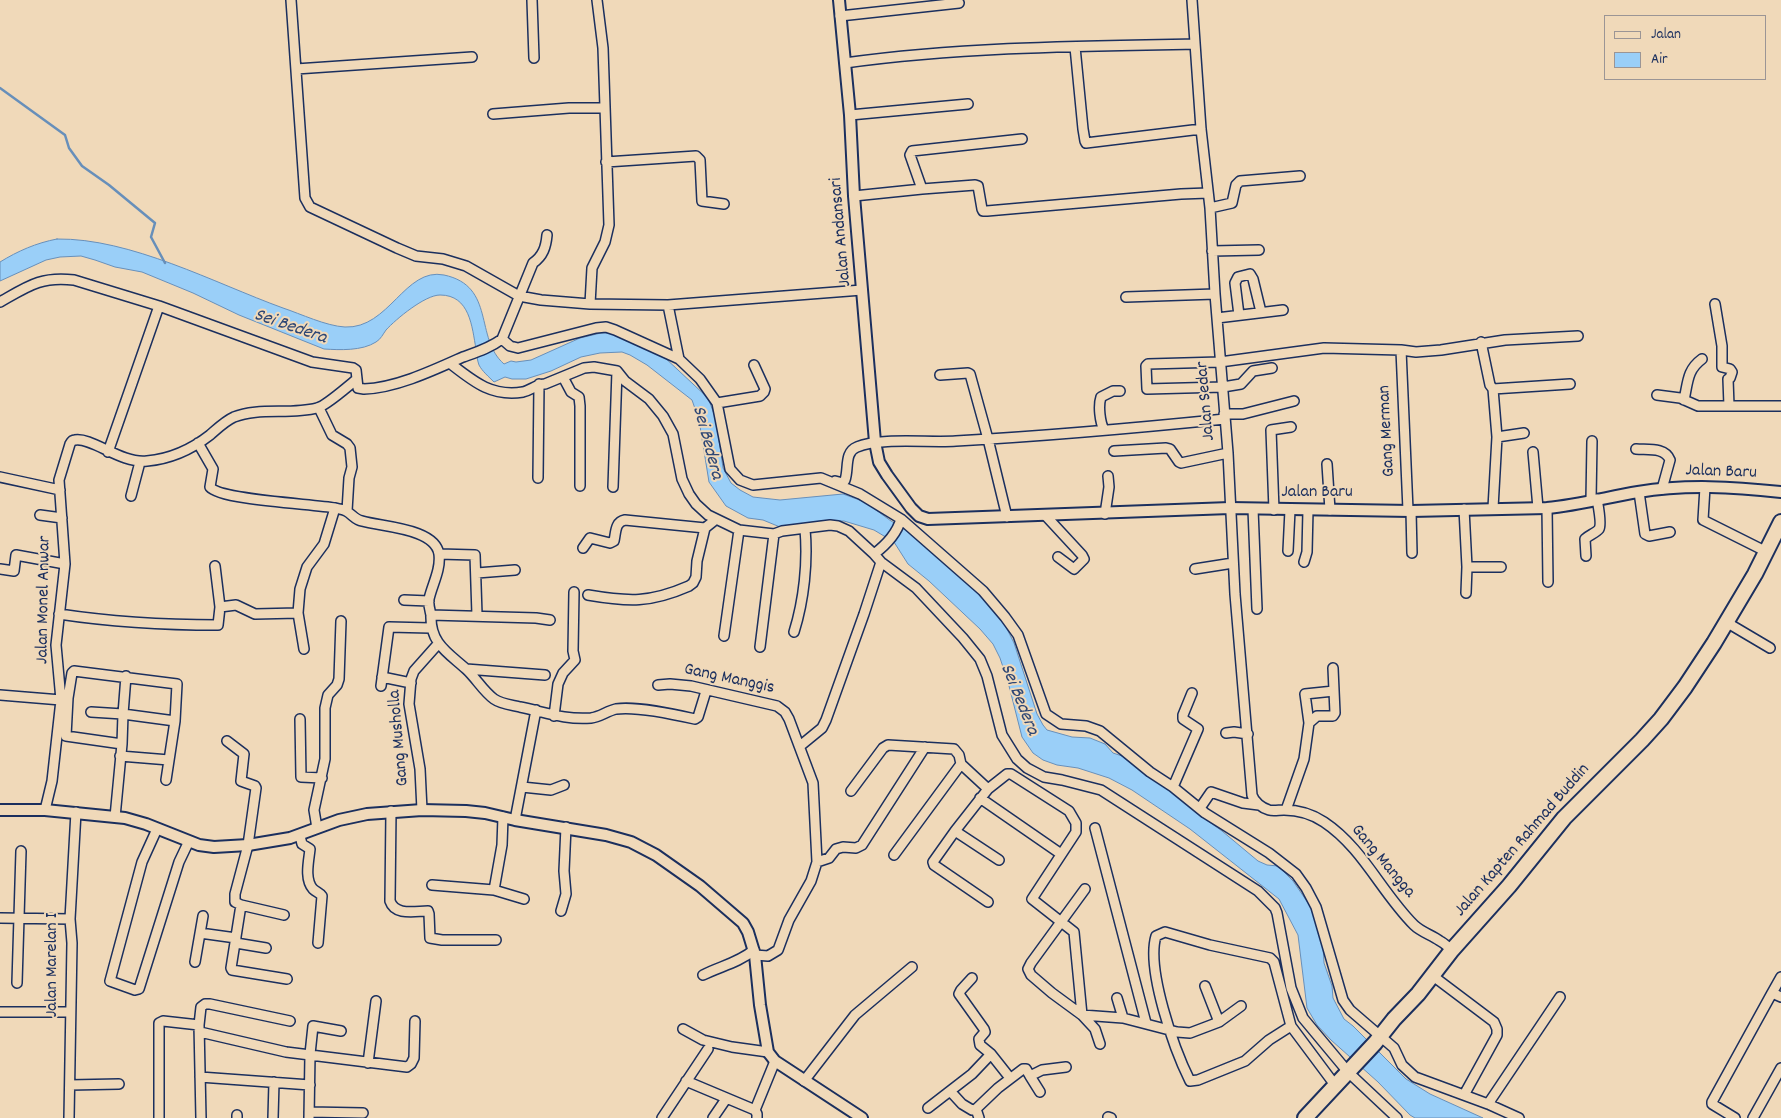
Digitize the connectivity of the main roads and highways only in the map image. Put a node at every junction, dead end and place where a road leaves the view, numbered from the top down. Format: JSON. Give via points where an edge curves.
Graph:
{"nodes":[{"id":1,"x":1781,"y":522,"type":"edge"},
{"id":2,"x":1305,"y":1118,"type":"edge"}],
"edges":[{"from":1,"to":2,"type":"main road","name":"Jalan Kapten Rahmad Buddin","via":[[1755,574],[1685,687],[1642,740],[1564,818],[1418,994]]}]}
